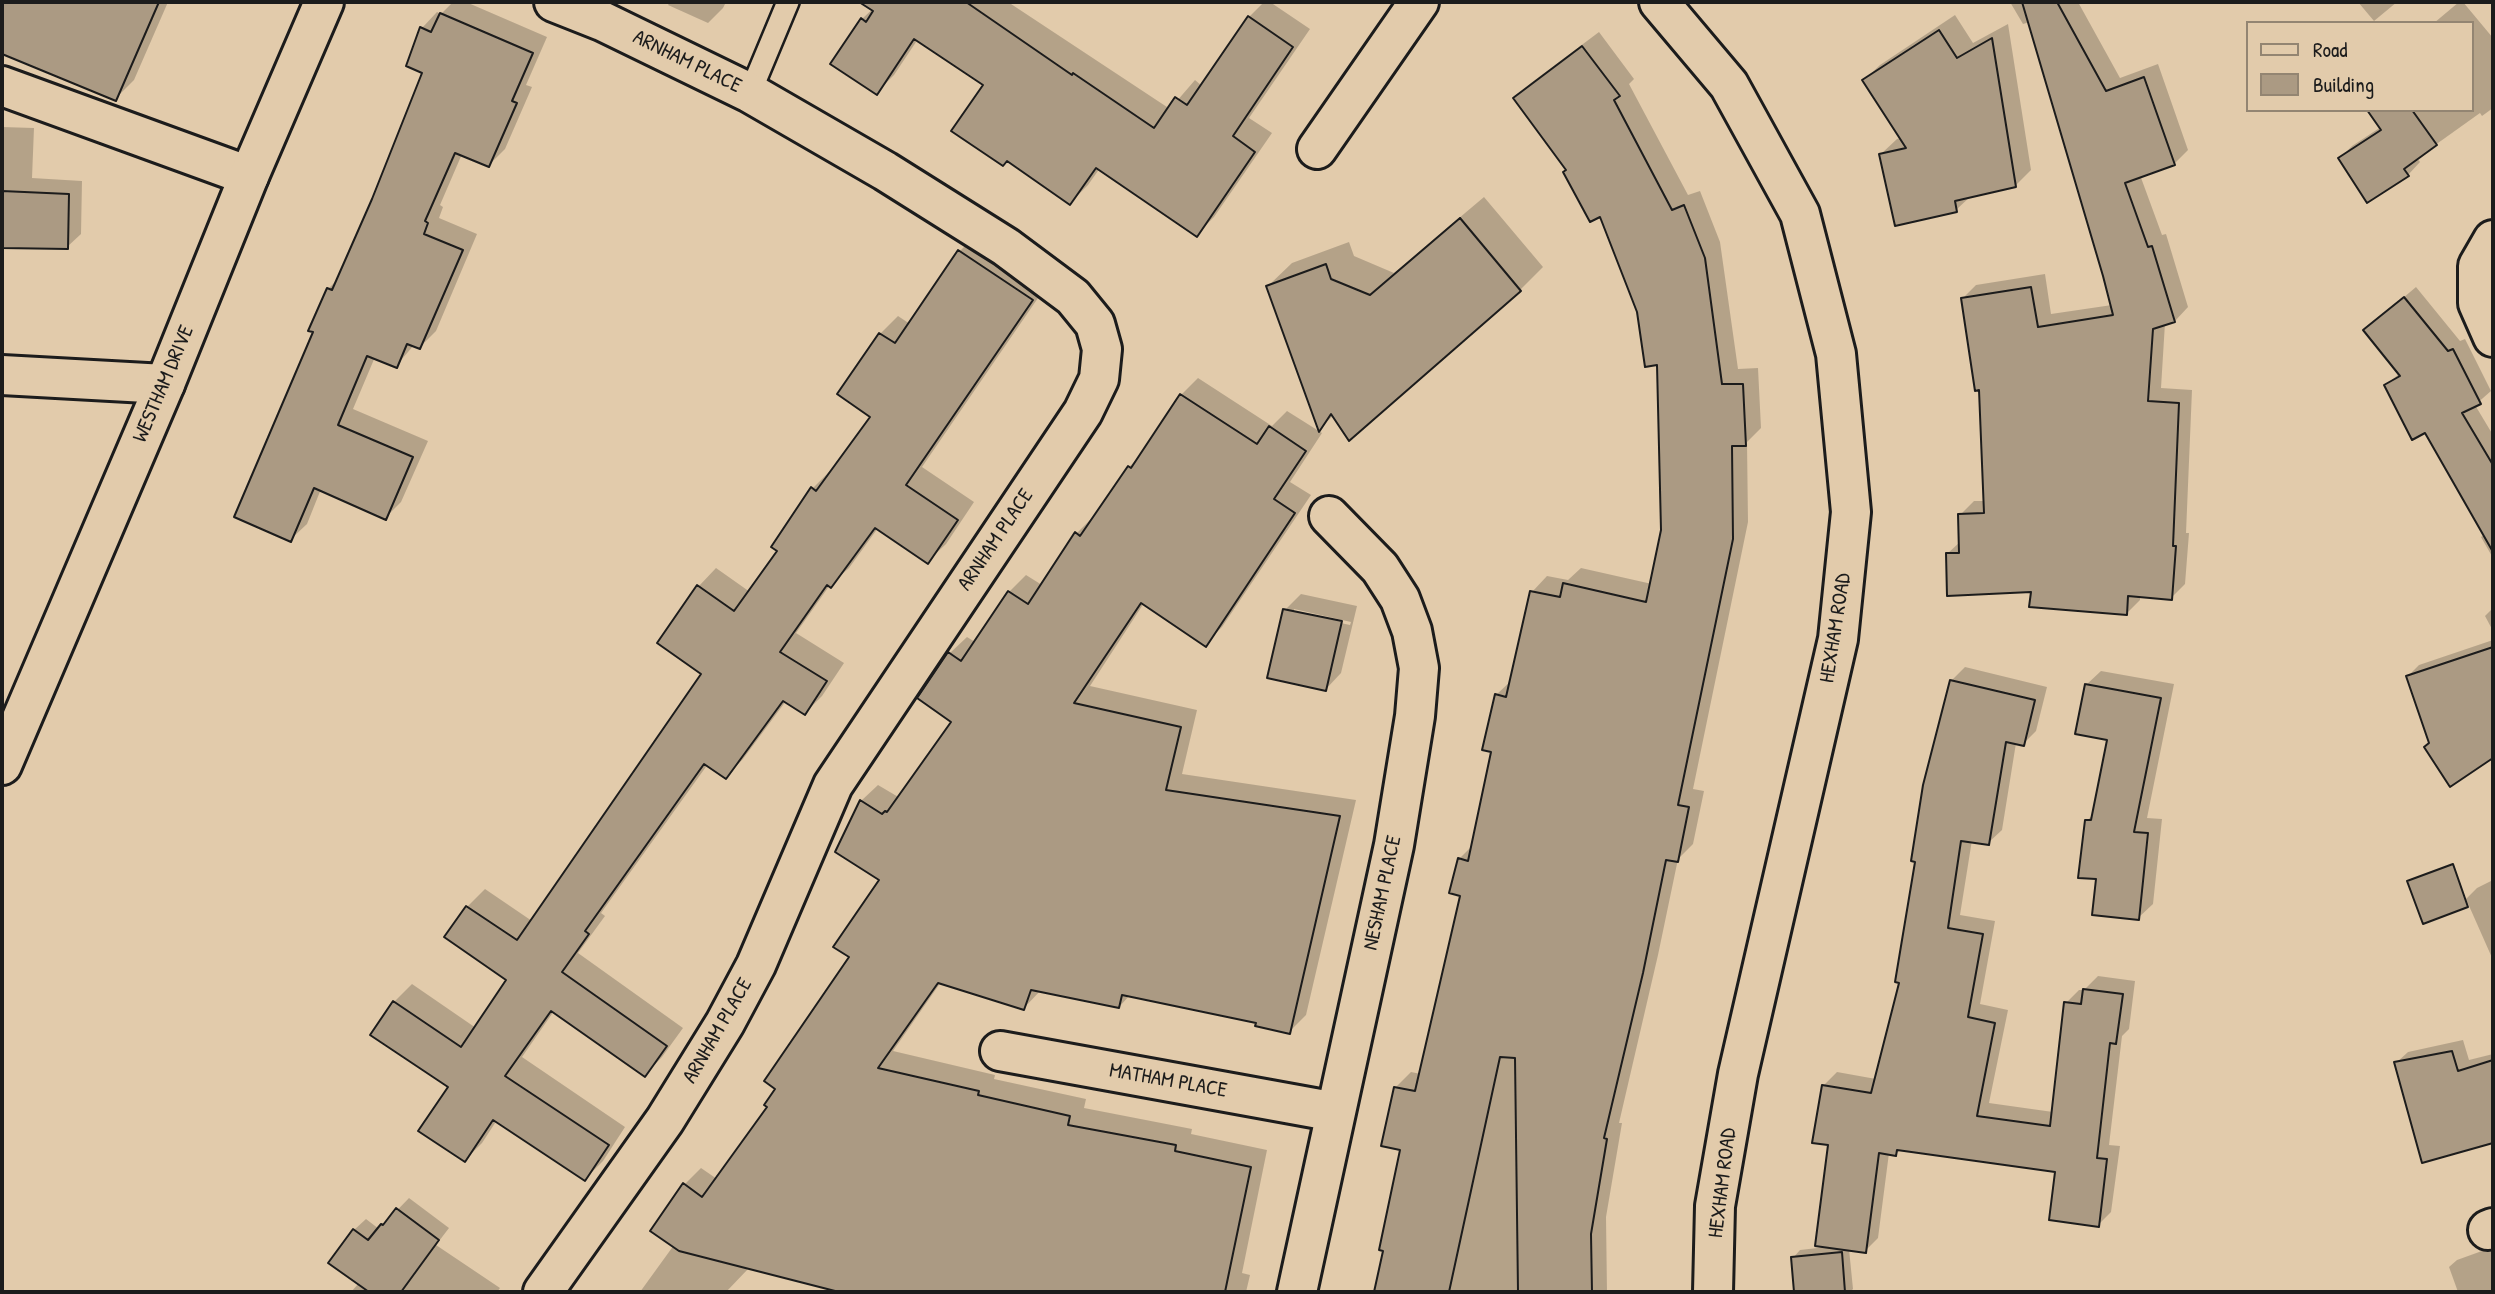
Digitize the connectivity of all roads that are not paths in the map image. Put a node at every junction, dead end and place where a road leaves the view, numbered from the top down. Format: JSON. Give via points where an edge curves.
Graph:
{"nodes":[{"id":1,"x":324,"y":2,"type":"edge"},
{"id":2,"x":554,"y":2,"type":"edge"},
{"id":3,"x":789,"y":2,"type":"edge"},
{"id":4,"x":1419,"y":2,"type":"edge"},
{"id":5,"x":1659,"y":2,"type":"edge"},
{"id":6,"x":2,"y":86,"type":"edge"},
{"id":7,"x":750,"y":93,"type":"junction"},
{"id":8,"x":1317,"y":149,"type":"dead end"},
{"id":9,"x":249,"y":176,"type":"junction"},
{"id":10,"x":2493,"y":240,"type":"edge"},
{"id":11,"x":2493,"y":337,"type":"edge"},
{"id":12,"x":2,"y":375,"type":"edge"},
{"id":13,"x":164,"y":384,"type":"junction"},
{"id":14,"x":1329,"y":516,"type":"dead end"},
{"id":15,"x":2,"y":765,"type":"edge"},
{"id":16,"x":1000,"y":1051,"type":"dead end"},
{"id":17,"x":1336,"y":1112,"type":"junction"},
{"id":18,"x":543,"y":1292,"type":"edge"},
{"id":19,"x":1297,"y":1292,"type":"edge"},
{"id":20,"x":1713,"y":1292,"type":"edge"}],
"edges":[{"from":1,"to":9,"type":"street","name":"WESTHAM DRIVE"},
{"from":2,"to":7,"type":"street","name":"ARNHAM PLACE"},
{"from":3,"to":7,"type":"lane"},
{"from":4,"to":8,"type":"street"},
{"from":5,"to":20,"type":"street","name":"HEXHAM ROAD","via":[[1729,85],[1800,214],[1836,354],[1851,512],[1838,639],[1738,1074],[1715,1206]]},
{"from":6,"to":9,"type":"street"},
{"from":7,"to":18,"type":"street","name":"ARNHAM PLACE","via":[[1006,247],[1073,297],[1095,324],[1102,349],[1099,379],[1083,412],[833,785],[756,965],[725,1023],[665,1119]]},
{"from":9,"to":13,"type":"street","name":"WESTHAM DRIVE"},
{"from":10,"to":11,"type":"street","via":[[2478,266],[2478,303]]},
{"from":12,"to":13,"type":"street"},
{"from":13,"to":15,"type":"street","name":"WESTHAM DRIVE"},
{"from":14,"to":17,"type":"street","name":"NESHAM PLACE","via":[[1380,568],[1399,599],[1412,631],[1419,668],[1394,845]]},
{"from":16,"to":17,"type":"street","name":"MATHAM PLACE"},
{"from":17,"to":19,"type":"street","name":"NESHAM PLACE"}]}
